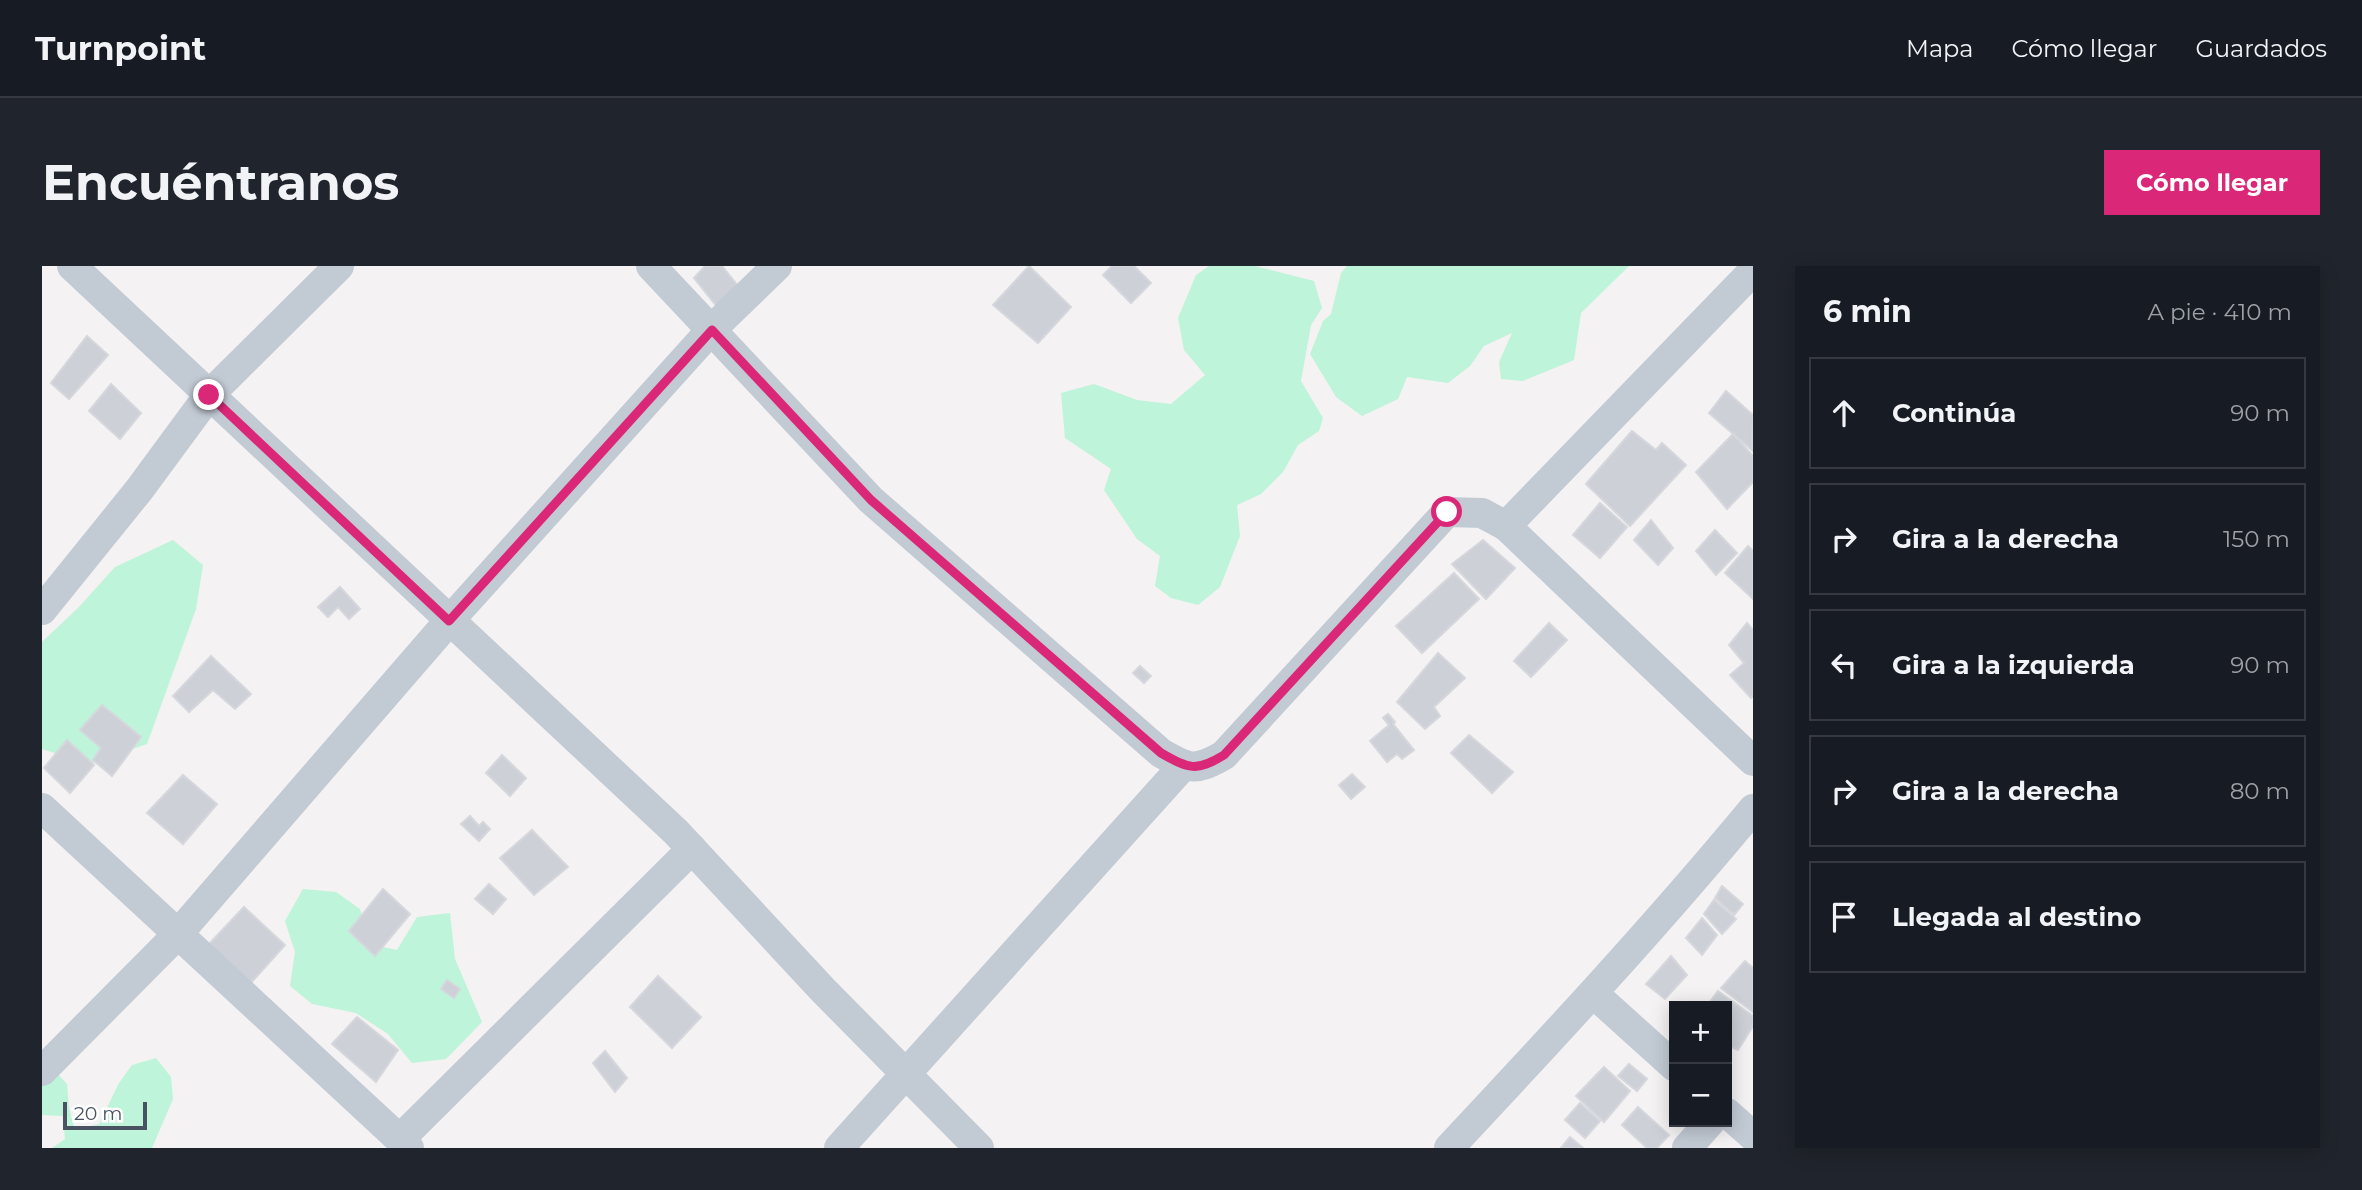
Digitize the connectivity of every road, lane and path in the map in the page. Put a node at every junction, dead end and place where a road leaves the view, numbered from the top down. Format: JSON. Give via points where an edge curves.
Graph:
{"nodes":[{"id":1,"x":72,"y":266,"type":"edge"},
{"id":2,"x":339,"y":266,"type":"edge"},
{"id":3,"x":651,"y":266,"type":"edge"},
{"id":4,"x":777,"y":266,"type":"edge"},
{"id":5,"x":1753,"y":271,"type":"edge"},
{"id":6,"x":712,"y":330,"type":"junction"},
{"id":7,"x":209,"y":395,"type":"junction"},
{"id":8,"x":1506,"y":526,"type":"junction"},
{"id":9,"x":42,"y":611,"type":"edge"},
{"id":10,"x":449,"y":621,"type":"junction"},
{"id":11,"x":1753,"y":761,"type":"edge"},
{"id":12,"x":1183,"y":766,"type":"junction"},
{"id":13,"x":42,"y":808,"type":"edge"},
{"id":14,"x":1753,"y":810,"type":"edge"},
{"id":15,"x":692,"y":849,"type":"junction"},
{"id":16,"x":177,"y":935,"type":"junction"},
{"id":17,"x":1594,"y":994,"type":"junction"},
{"id":18,"x":1672,"y":1064,"type":"edge"},
{"id":19,"x":42,"y":1071,"type":"edge"},
{"id":20,"x":907,"y":1075,"type":"junction"},
{"id":21,"x":1732,"y":1117,"type":"edge"},
{"id":22,"x":1706,"y":1127,"type":"edge"},
{"id":23,"x":1753,"y":1136,"type":"edge"},
{"id":24,"x":404,"y":1143,"type":"edge"},
{"id":25,"x":839,"y":1148,"type":"edge"},
{"id":26,"x":979,"y":1148,"type":"edge"},
{"id":27,"x":1449,"y":1148,"type":"edge"},
{"id":28,"x":1687,"y":1148,"type":"edge"}],
"edges":[{"from":1,"to":7,"type":"street"},
{"from":2,"to":7,"type":"street"},
{"from":3,"to":6,"type":"street"},
{"from":4,"to":6,"type":"street"},
{"from":5,"to":8,"type":"street"},
{"from":6,"to":10,"type":"street"},
{"from":6,"to":12,"type":"street","via":[[871,500],[1161,753]]},
{"from":7,"to":9,"type":"street"},
{"from":7,"to":10,"type":"street"},
{"from":8,"to":11,"type":"street"},
{"from":8,"to":12,"type":"street","via":[[1482,513],[1447,512],[1224,755],[1205,766]]},
{"from":10,"to":15,"type":"street"},
{"from":10,"to":16,"type":"street"},
{"from":12,"to":20,"type":"street"},
{"from":13,"to":16,"type":"street"},
{"from":14,"to":17,"type":"street"},
{"from":15,"to":20,"type":"street"},
{"from":15,"to":24,"type":"street"},
{"from":16,"to":19,"type":"street"},
{"from":16,"to":24,"type":"street"},
{"from":17,"to":18,"type":"street"},
{"from":17,"to":27,"type":"street"},
{"from":20,"to":25,"type":"street"},
{"from":20,"to":26,"type":"street"},
{"from":21,"to":23,"type":"street"},
{"from":22,"to":28,"type":"street"}]}
